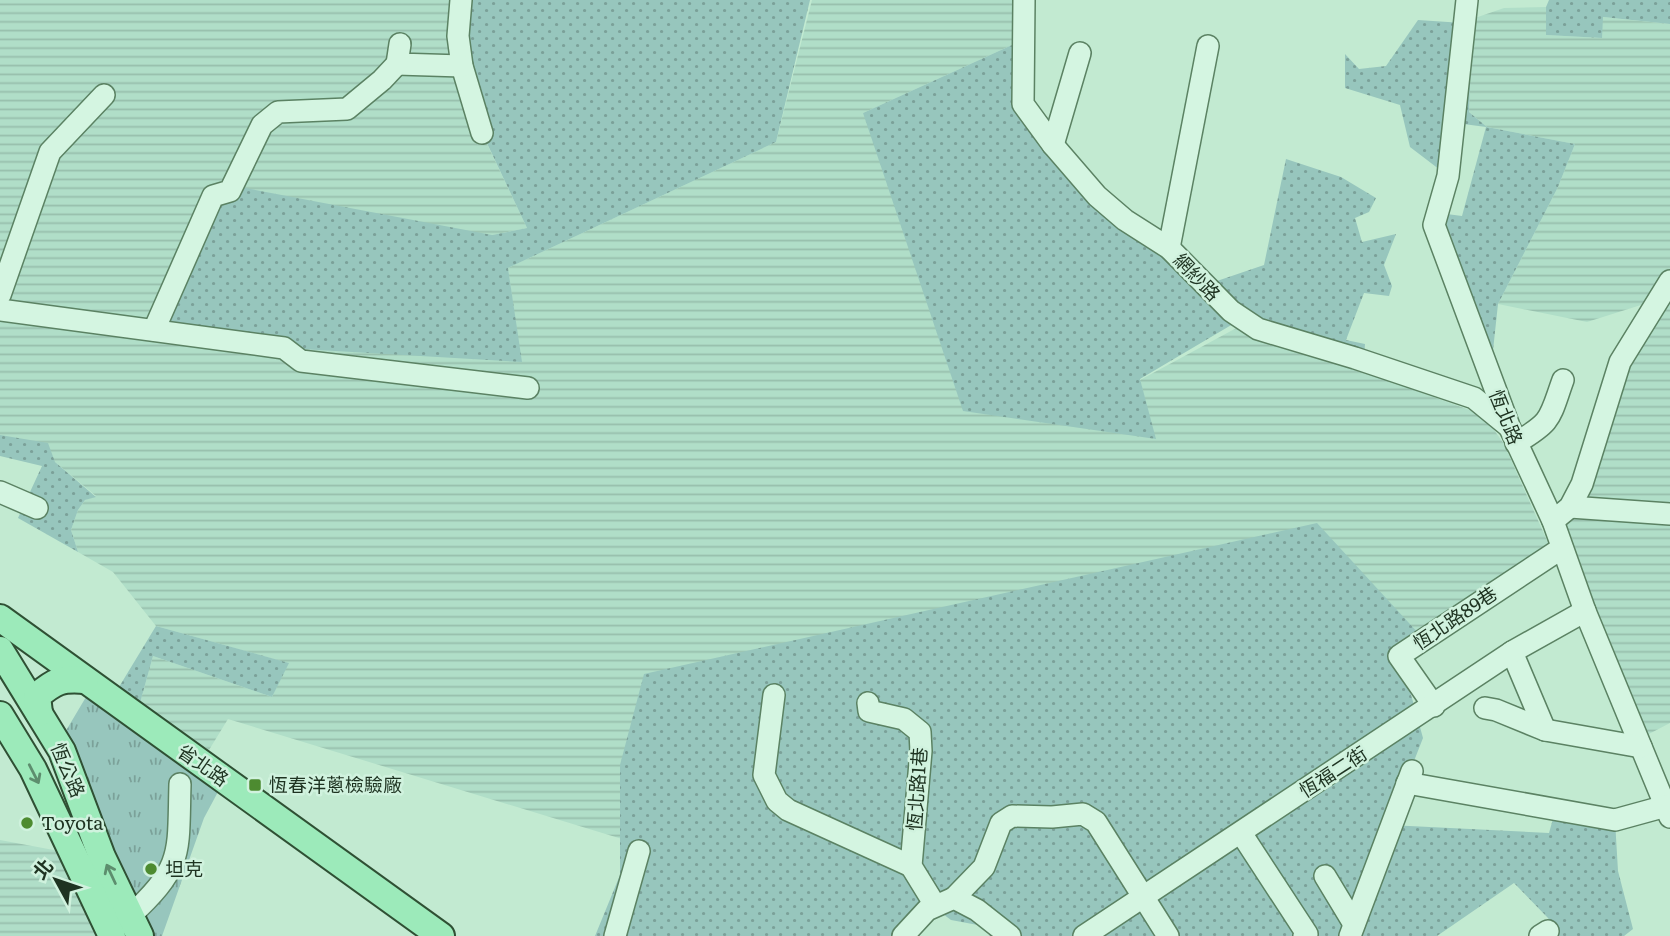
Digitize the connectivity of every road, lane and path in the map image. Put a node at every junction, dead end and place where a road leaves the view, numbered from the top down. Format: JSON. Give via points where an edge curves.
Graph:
{"nodes":[{"id":1,"x":461,"y":0,"type":"edge"},
{"id":2,"x":1024,"y":0,"type":"edge"},
{"id":3,"x":1467,"y":0,"type":"edge"},
{"id":4,"x":1208,"y":46,"type":"dead end"},
{"id":5,"x":1080,"y":53,"type":"dead end"},
{"id":6,"x":462,"y":66,"type":"junction"},
{"id":7,"x":104,"y":95,"type":"dead end"},
{"id":8,"x":482,"y":133,"type":"dead end"},
{"id":9,"x":1053,"y":145,"type":"junction"},
{"id":10,"x":1169,"y":248,"type":"junction"},
{"id":11,"x":1670,"y":281,"type":"edge"},
{"id":12,"x":0,"y":296,"type":"edge"},
{"id":13,"x":0,"y":310,"type":"edge"},
{"id":14,"x":154,"y":330,"type":"junction"},
{"id":15,"x":1563,"y":380,"type":"dead end"},
{"id":16,"x":528,"y":388,"type":"dead end"},
{"id":17,"x":1513,"y":435,"type":"junction"},
{"id":18,"x":0,"y":492,"type":"edge"},
{"id":19,"x":1570,"y":507,"type":"junction"},
{"id":20,"x":37,"y":508,"type":"dead end"},
{"id":21,"x":1670,"y":514,"type":"edge"},
{"id":22,"x":1553,"y":521,"type":"junction"},
{"id":23,"x":1562,"y":548,"type":"junction"},
{"id":24,"x":1585,"y":611,"type":"junction"},
{"id":25,"x":0,"y":618,"type":"edge"},
{"id":26,"x":0,"y":650,"type":"edge"},
{"id":27,"x":1512,"y":652,"type":"junction"},
{"id":28,"x":85,"y":680,"type":"junction"},
{"id":29,"x":774,"y":695,"type":"dead end"},
{"id":30,"x":868,"y":702,"type":"dead end"},
{"id":31,"x":1434,"y":706,"type":"junction"},
{"id":32,"x":1485,"y":708,"type":"dead end"},
{"id":33,"x":39,"y":713,"type":"junction"},
{"id":34,"x":0,"y":715,"type":"edge"},
{"id":35,"x":1545,"y":730,"type":"junction"},
{"id":36,"x":1641,"y":747,"type":"junction"},
{"id":37,"x":180,"y":783,"type":"dead end"},
{"id":38,"x":1668,"y":812,"type":"edge"},
{"id":39,"x":1241,"y":833,"type":"junction"},
{"id":40,"x":639,"y":851,"type":"dead end"},
{"id":41,"x":911,"y":866,"type":"junction"},
{"id":42,"x":1325,"y":876,"type":"dead end"},
{"id":43,"x":1143,"y":896,"type":"junction"},
{"id":44,"x":944,"y":902,"type":"junction"},
{"id":45,"x":135,"y":926,"type":"edge"},
{"id":46,"x":1352,"y":930,"type":"edge"},
{"id":47,"x":905,"y":935,"type":"edge"},
{"id":48,"x":1306,"y":935,"type":"edge"},
{"id":49,"x":112,"y":936,"type":"edge"},
{"id":50,"x":441,"y":936,"type":"edge"},
{"id":51,"x":615,"y":936,"type":"edge"},
{"id":52,"x":1010,"y":936,"type":"edge"},
{"id":53,"x":1084,"y":936,"type":"edge"},
{"id":54,"x":1168,"y":936,"type":"edge"}],
"edges":[{"from":1,"to":6,"type":"street","via":[[458,36]]},
{"from":2,"to":9,"type":"street","name":"網紗路","via":[[1023,104]]},
{"from":3,"to":17,"type":"street","name":"恆北路","via":[[1456,123],[1434,225]]},
{"from":4,"to":10,"type":"street"},
{"from":5,"to":9,"type":"street"},
{"from":6,"to":8,"type":"street"},
{"from":6,"to":14,"type":"street","via":[[399,54],[382,80],[347,109],[278,112],[262,125],[230,191],[213,196]]},
{"from":7,"to":12,"type":"street","via":[[50,152]]},
{"from":9,"to":10,"type":"street","name":"網紗路","via":[[1097,196]]},
{"from":10,"to":17,"type":"street","name":"網紗路","via":[[1231,311],[1258,329],[1474,398]]},
{"from":11,"to":19,"type":"street","via":[[1620,362],[1582,484]]},
{"from":13,"to":14,"type":"street"},
{"from":14,"to":16,"type":"street","via":[[284,348],[301,361]]},
{"from":15,"to":17,"type":"street","via":[[1549,420],[1541,428]]},
{"from":17,"to":22,"type":"street","name":"恆北路"},
{"from":18,"to":20,"type":"street"},
{"from":19,"to":21,"type":"street"},
{"from":19,"to":22,"type":"street"},
{"from":22,"to":23,"type":"street","name":"恆北路"},
{"from":23,"to":24,"type":"street","name":"恆北路"},
{"from":23,"to":31,"type":"street","name":"恆北路89巷","via":[[1398,656]]},
{"from":24,"to":27,"type":"street","name":"恆福二街"},
{"from":24,"to":36,"type":"street","name":"恆北路"},
{"from":25,"to":28,"type":"main road","name":"省北路"},
{"from":26,"to":33,"type":"main road","name":"恆公路"},
{"from":27,"to":31,"type":"street","name":"恆福二街"},
{"from":27,"to":35,"type":"street"},
{"from":28,"to":33,"type":"main road","via":[[63,678],[47,687],[37,696]]},
{"from":28,"to":50,"type":"main road","name":"省北路"},
{"from":29,"to":41,"type":"street","via":[[764,775],[777,802]]},
{"from":30,"to":41,"type":"street","name":"恆北路1巷","via":[[869,711],[904,719],[920,732]]},
{"from":31,"to":39,"type":"street","name":"恆福二街"},
{"from":32,"to":35,"type":"street"},
{"from":45,"to":33,"type":"main road","name":"恆公路","one_way":true,"via":[[62,751]]},
{"from":34,"to":49,"type":"main road","name":"恆公路","one_way":true,"via":[[33,769]]},
{"from":35,"to":36,"type":"street"},
{"from":36,"to":38,"type":"street","name":"恆北路"},
{"from":37,"to":45,"type":"street","via":[[173,868]]},
{"from":38,"to":46,"type":"street","via":[[1615,820],[1410,776]]},
{"from":39,"to":43,"type":"street","name":"恆福二街"},
{"from":39,"to":48,"type":"street"},
{"from":40,"to":51,"type":"street"},
{"from":41,"to":44,"type":"street"},
{"from":42,"to":46,"type":"street"},
{"from":43,"to":44,"type":"street","via":[[1096,822],[1083,814],[1012,816],[1001,823],[984,866]]},
{"from":43,"to":53,"type":"street","name":"恆福二街"},
{"from":43,"to":54,"type":"street"},
{"from":44,"to":47,"type":"street","via":[[921,915]]},
{"from":44,"to":52,"type":"street","via":[[977,910]]}]}
